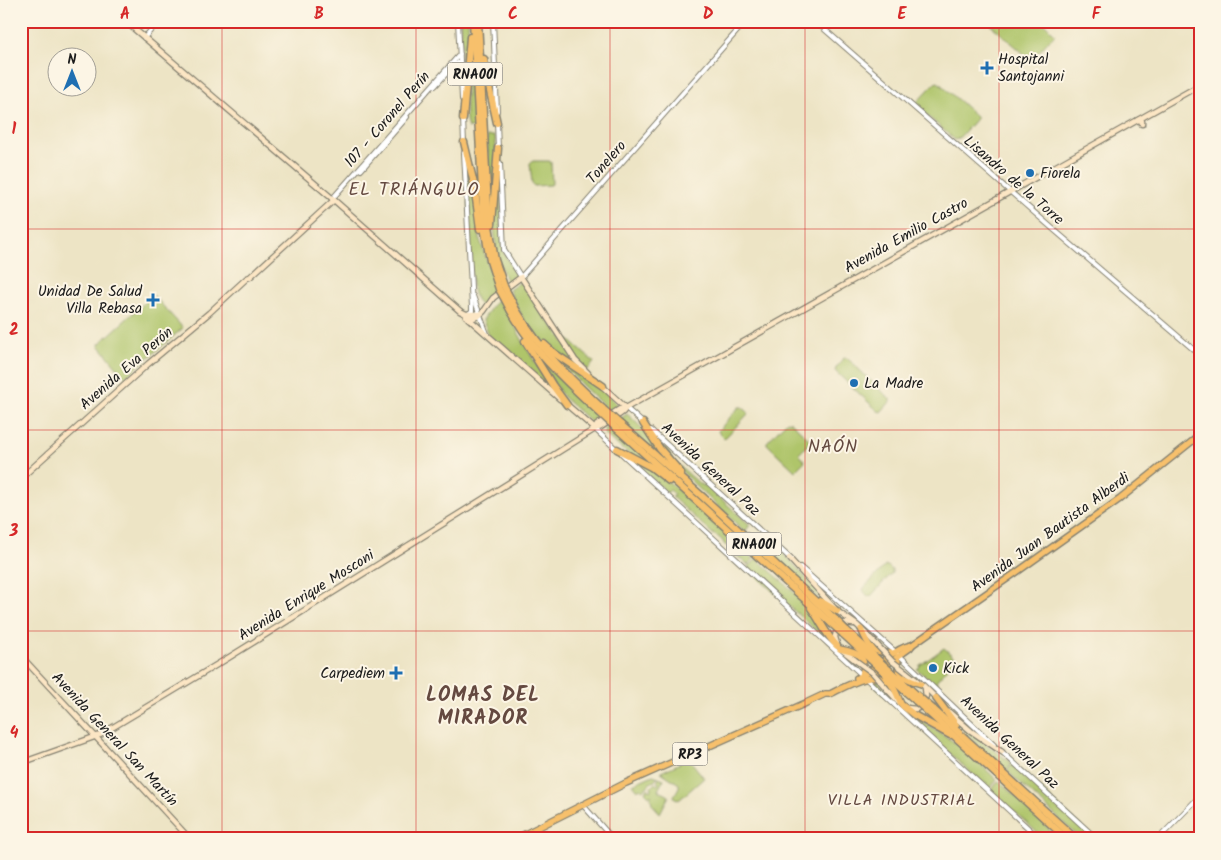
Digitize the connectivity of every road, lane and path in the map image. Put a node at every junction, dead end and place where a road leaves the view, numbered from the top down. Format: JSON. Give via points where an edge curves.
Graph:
{"nodes":[{"id":1,"x":125,"y":21,"type":"edge"},
{"id":2,"x":159,"y":21,"type":"edge"},
{"id":3,"x":458,"y":21,"type":"edge"},
{"id":4,"x":492,"y":21,"type":"edge"},
{"id":5,"x":746,"y":21,"type":"edge"},
{"id":6,"x":815,"y":21,"type":"edge"},
{"id":7,"x":475,"y":22,"type":"edge"},
{"id":8,"x":144,"y":38,"type":"junction"},
{"id":9,"x":460,"y":54,"type":"junction"},
{"id":10,"x":460,"y":62,"type":"junction"},
{"id":11,"x":1200,"y":85,"type":"edge"},
{"id":12,"x":463,"y":119,"type":"junction"},
{"id":13,"x":1138,"y":120,"type":"junction"},
{"id":14,"x":497,"y":124,"type":"junction"},
{"id":15,"x":1142,"y":124,"type":"dead end"},
{"id":16,"x":464,"y":142,"type":"joint"},
{"id":17,"x":498,"y":148,"type":"junction"},
{"id":18,"x":467,"y":161,"type":"junction"},
{"id":19,"x":1010,"y":191,"type":"junction"},
{"id":20,"x":333,"y":200,"type":"junction"},
{"id":21,"x":493,"y":260,"type":"junction"},
{"id":22,"x":521,"y":277,"type":"junction"},
{"id":23,"x":472,"y":293,"type":"junction"},
{"id":24,"x":505,"y":295,"type":"junction"},
{"id":25,"x":480,"y":314,"type":"junction"},
{"id":26,"x":467,"y":315,"type":"junction"},
{"id":27,"x":515,"y":320,"type":"junction"},
{"id":28,"x":524,"y":324,"type":"junction"},
{"id":29,"x":488,"y":336,"type":"junction"},
{"id":30,"x":1200,"y":355,"type":"edge"},
{"id":31,"x":603,"y":386,"type":"junction"},
{"id":32,"x":567,"y":405,"type":"junction"},
{"id":33,"x":626,"y":408,"type":"junction"},
{"id":34,"x":601,"y":410,"type":"junction"},
{"id":35,"x":614,"y":416,"type":"dead end"},
{"id":36,"x":605,"y":422,"type":"dead end"},
{"id":37,"x":643,"y":423,"type":"junction"},
{"id":38,"x":617,"y":426,"type":"junction"},
{"id":39,"x":595,"y":430,"type":"junction"},
{"id":40,"x":1199,"y":437,"type":"edge"},
{"id":41,"x":617,"y":449,"type":"junction"},
{"id":42,"x":21,"y":478,"type":"edge"},
{"id":43,"x":704,"y":498,"type":"junction"},
{"id":44,"x":705,"y":508,"type":"junction"},
{"id":45,"x":789,"y":558,"type":"junction"},
{"id":46,"x":802,"y":592,"type":"junction"},
{"id":47,"x":837,"y":611,"type":"junction"},
{"id":48,"x":859,"y":627,"type":"junction"},
{"id":49,"x":839,"y":647,"type":"junction"},
{"id":50,"x":897,"y":654,"type":"junction"},
{"id":51,"x":21,"y":656,"type":"edge"},
{"id":52,"x":864,"y":677,"type":"junction"},
{"id":53,"x":923,"y":685,"type":"junction"},
{"id":54,"x":936,"y":698,"type":"junction"},
{"id":55,"x":902,"y":705,"type":"junction"},
{"id":56,"x":96,"y":737,"type":"junction"},
{"id":57,"x":968,"y":743,"type":"junction"},
{"id":58,"x":1002,"y":752,"type":"junction"},
{"id":59,"x":21,"y":763,"type":"edge"},
{"id":60,"x":1200,"y":796,"type":"edge"},
{"id":61,"x":582,"y":804,"type":"junction"},
{"id":62,"x":532,"y":830,"type":"junction"},
{"id":63,"x":190,"y":839,"type":"edge"},
{"id":64,"x":515,"y":839,"type":"edge"},
{"id":65,"x":540,"y":839,"type":"edge"},
{"id":66,"x":613,"y":839,"type":"edge"},
{"id":67,"x":1040,"y":839,"type":"edge"},
{"id":68,"x":1067,"y":839,"type":"edge"},
{"id":69,"x":1076,"y":839,"type":"edge"},
{"id":70,"x":1097,"y":839,"type":"edge"},
{"id":71,"x":1158,"y":839,"type":"edge"}],
"edges":[{"from":1,"to":8,"type":"main road"},
{"from":2,"to":8,"type":"street"},
{"from":3,"to":9,"type":"street"},
{"from":4,"to":14,"type":"street","name":"Avenida General Paz"},
{"from":5,"to":22,"type":"street","name":"Tonelero"},
{"from":6,"to":19,"type":"street","name":"Lisandro de la Torre"},
{"from":7,"to":12,"type":"highway","via":[[470,37]]},
{"from":7,"to":14,"type":"highway"},
{"from":7,"to":21,"type":"highway","name":"Avenida General Paz","number":"RNA001","via":[[481,136]]},
{"from":8,"to":20,"type":"main road"},
{"from":9,"to":10,"type":"street"},
{"from":9,"to":20,"type":"street","name":"107 - Coronel Perín"},
{"from":10,"to":12,"type":"street"},
{"from":10,"to":20,"type":"street","name":"107 - Coronel Perín"},
{"from":11,"to":13,"type":"main road","name":"Avenida Emilio Castro"},
{"from":12,"to":16,"type":"street"},
{"from":13,"to":15,"type":"main road"},
{"from":13,"to":19,"type":"main road","name":"Avenida Emilio Castro"},
{"from":14,"to":17,"type":"street","name":"Avenida General Paz"},
{"from":16,"to":18,"type":"highway"},
{"from":17,"to":21,"type":"highway","via":[[492,226]]},
{"from":17,"to":22,"type":"street","name":"Avenida General Paz","via":[[504,250]]},
{"from":18,"to":21,"type":"highway","via":[[482,236]]},
{"from":18,"to":23,"type":"street"},
{"from":19,"to":30,"type":"street","name":"Lisandro de la Torre"},
{"from":19,"to":33,"type":"main road","name":"Avenida Emilio Castro"},
{"from":20,"to":26,"type":"main road"},
{"from":20,"to":42,"type":"main road","name":"Avenida Eva Perón"},
{"from":21,"to":24,"type":"highway","name":"Avenida General Paz","number":"RNA001","bridge":true},
{"from":22,"to":25,"type":"main road","name":"Tonelero","via":[[493,298]]},
{"from":22,"to":31,"type":"main road","name":"Avenida General Paz","via":[[575,360]]},
{"from":23,"to":25,"type":"street"},
{"from":23,"to":26,"type":"street","via":[[472,310]]},
{"from":24,"to":27,"type":"highway","name":"Avenida General Paz","number":"RNA001"},
{"from":24,"to":28,"type":"highway","name":"Avenida General Paz","number":"RNA001"},
{"from":25,"to":26,"type":"main road"},
{"from":25,"to":29,"type":"street"},
{"from":26,"to":29,"type":"main road"},
{"from":27,"to":32,"type":"highway","via":[[522,337]]},
{"from":27,"to":34,"type":"highway","name":"Avenida General Paz","number":"RNA001","via":[[542,356]]},
{"from":28,"to":31,"type":"highway","via":[[554,353]]},
{"from":28,"to":34,"type":"highway","name":"Avenida General Paz","number":"RNA001","via":[[546,353]]},
{"from":29,"to":32,"type":"main road"},
{"from":31,"to":33,"type":"main road","name":"Avenida General Paz"},
{"from":32,"to":39,"type":"main road"},
{"from":33,"to":35,"type":"main road","name":"Avenida Emilio Castro"},
{"from":33,"to":37,"type":"street","name":"Avenida General Paz"},
{"from":34,"to":38,"type":"highway","name":"Avenida General Paz","number":"RNA001","bridge":true},
{"from":36,"to":39,"type":"main road"},
{"from":37,"to":43,"type":"highway","via":[[660,449]]},
{"from":37,"to":45,"type":"street","name":"Avenida General Paz"},
{"from":38,"to":43,"type":"highway","name":"Avenida General Paz","number":"RNA001"},
{"from":38,"to":44,"type":"highway","name":"Avenida General Paz","number":"RNA001"},
{"from":39,"to":41,"type":"street"},
{"from":39,"to":56,"type":"main road","name":"Avenida Enrique Mosconi"},
{"from":40,"to":50,"type":"main road","name":"Avenida Juan Bautista Alberdi","via":[[1120,500]]},
{"from":41,"to":44,"type":"highway","via":[[651,467]]},
{"from":41,"to":52,"type":"street"},
{"from":43,"to":46,"type":"highway","name":"Avenida General Paz","number":"RNA001"},
{"from":44,"to":46,"type":"highway","name":"Avenida General Paz","number":"RNA001"},
{"from":45,"to":47,"type":"main road"},
{"from":45,"to":50,"type":"street","name":"Avenida General Paz"},
{"from":46,"to":47,"type":"highway"},
{"from":46,"to":49,"type":"highway"},
{"from":46,"to":57,"type":"highway","name":"Avenida General Paz","number":"RNA001","bridge":true},
{"from":47,"to":48,"type":"main road"},
{"from":48,"to":49,"type":"main road","via":[[850,623],[839,626],[835,634]]},
{"from":48,"to":50,"type":"main road","via":[[873,650]]},
{"from":48,"to":53,"type":"main road","bridge":true,"via":[[892,661]]},
{"from":49,"to":52,"type":"highway","via":[[862,658]]},
{"from":49,"to":55,"type":"main road","bridge":true,"via":[[873,674]]},
{"from":50,"to":52,"type":"main road","name":"Avenida Juan Bautista Alberdi"},
{"from":50,"to":53,"type":"main road","via":[[900,674]]},
{"from":50,"to":58,"type":"street","name":"Avenida General Paz"},
{"from":51,"to":56,"type":"main road","name":"Avenida General San Martín"},
{"from":52,"to":55,"type":"highway","via":[[886,680]]},
{"from":52,"to":61,"type":"highway","number":"RP3"},
{"from":52,"to":67,"type":"street"},
{"from":53,"to":54,"type":"main road"},
{"from":53,"to":55,"type":"main road","via":[[926,694],[922,706],[913,709]]},
{"from":54,"to":57,"type":"highway"},
{"from":54,"to":58,"type":"main road","via":[[956,719]]},
{"from":55,"to":57,"type":"highway","via":[[914,715]]},
{"from":56,"to":59,"type":"main road","name":"Avenida Enrique Mosconi"},
{"from":56,"to":63,"type":"main road","name":"Avenida General San Martín"},
{"from":57,"to":68,"type":"highway","name":"Avenida General Paz","number":"RNA001"},
{"from":57,"to":69,"type":"highway","name":"Avenida General Paz","number":"RNA001"},
{"from":58,"to":70,"type":"street","name":"Avenida General Paz"},
{"from":60,"to":71,"type":"street"},
{"from":61,"to":62,"type":"highway","number":"RP3"},
{"from":61,"to":66,"type":"street"},
{"from":62,"to":64,"type":"highway","number":"RP3"},
{"from":62,"to":65,"type":"street"}]}
